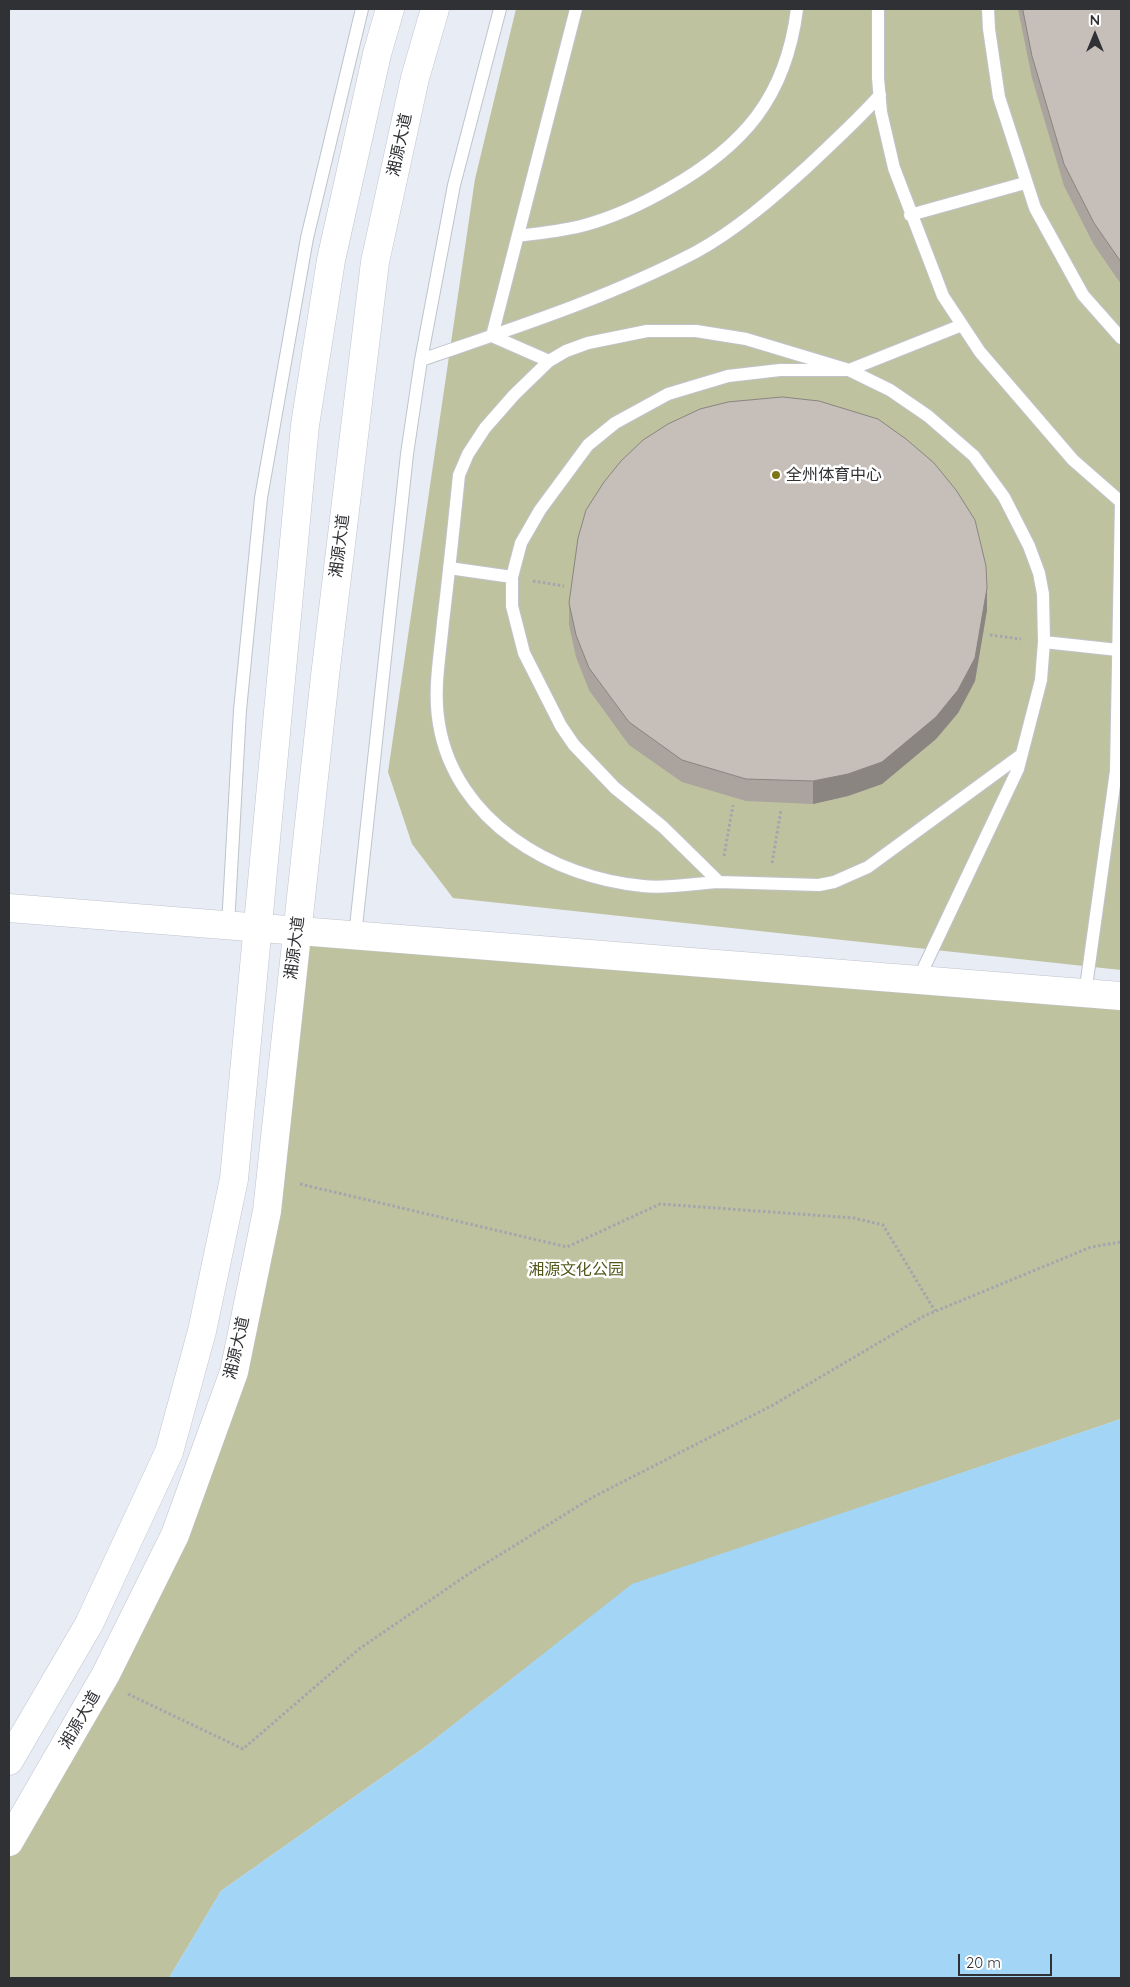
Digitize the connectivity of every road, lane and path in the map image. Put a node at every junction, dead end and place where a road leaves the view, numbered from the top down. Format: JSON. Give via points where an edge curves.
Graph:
{"nodes":[{"id":1,"x":362,"y":9,"type":"edge"},
{"id":2,"x":390,"y":9,"type":"edge"},
{"id":3,"x":435,"y":9,"type":"edge"},
{"id":4,"x":500,"y":9,"type":"edge"},
{"id":5,"x":576,"y":9,"type":"edge"},
{"id":6,"x":797,"y":9,"type":"edge"},
{"id":7,"x":878,"y":9,"type":"edge"},
{"id":8,"x":988,"y":9,"type":"edge"},
{"id":9,"x":880,"y":95,"type":"junction"},
{"id":10,"x":1026,"y":183,"type":"junction"},
{"id":11,"x":910,"y":215,"type":"junction"},
{"id":12,"x":518,"y":236,"type":"junction"},
{"id":13,"x":962,"y":325,"type":"junction"},
{"id":14,"x":492,"y":336,"type":"junction"},
{"id":15,"x":1121,"y":338,"type":"edge"},
{"id":16,"x":421,"y":360,"type":"junction"},
{"id":17,"x":549,"y":361,"type":"junction"},
{"id":18,"x":849,"y":370,"type":"junction"},
{"id":19,"x":1121,"y":503,"type":"edge"},
{"id":20,"x":449,"y":568,"type":"junction"},
{"id":21,"x":512,"y":577,"type":"junction"},
{"id":22,"x":564,"y":586,"type":"dead end"},
{"id":23,"x":990,"y":635,"type":"dead end"},
{"id":24,"x":1044,"y":642,"type":"junction"},
{"id":25,"x":1118,"y":650,"type":"junction"},
{"id":26,"x":1021,"y":755,"type":"junction"},
{"id":27,"x":733,"y":805,"type":"edge"},
{"id":28,"x":781,"y":810,"type":"dead end"},
{"id":29,"x":719,"y":882,"type":"junction"},
{"id":30,"x":768,"y":883,"type":"junction"},
{"id":31,"x":9,"y":908,"type":"edge"},
{"id":32,"x":228,"y":926,"type":"junction"},
{"id":33,"x":259,"y":928,"type":"junction"},
{"id":34,"x":296,"y":931,"type":"junction"},
{"id":35,"x":355,"y":936,"type":"junction"},
{"id":36,"x":918,"y":980,"type":"junction"},
{"id":37,"x":1085,"y":994,"type":"junction"},
{"id":38,"x":1121,"y":996,"type":"edge"},
{"id":39,"x":270,"y":1177,"type":"junction"},
{"id":40,"x":1121,"y":1242,"type":"edge"},
{"id":41,"x":935,"y":1311,"type":"junction"},
{"id":42,"x":102,"y":1682,"type":"junction"},
{"id":43,"x":9,"y":1761,"type":"edge"},
{"id":44,"x":9,"y":1842,"type":"edge"}],
"edges":[{"from":1,"to":32,"type":"lane","via":[[307,238],[261,498],[240,710]]},
{"from":2,"to":33,"type":"main road","via":[[331,260],[305,425]]},
{"from":3,"to":34,"type":"main road","name":"湘源大道","via":[[415,78],[375,262]]},
{"from":4,"to":16,"type":"lane","via":[[454,185]]},
{"from":5,"to":12,"type":"lane"},
{"from":6,"to":12,"type":"lane","via":[[795,28],[774,87],[749,128],[728,149],[699,171],[615,215],[584,225]]},
{"from":7,"to":9,"type":"lane"},
{"from":8,"to":10,"type":"lane","via":[[999,97]]},
{"from":9,"to":11,"type":"lane","via":[[894,168]]},
{"from":9,"to":14,"type":"lane","via":[[857,121],[775,195],[696,251],[554,315]]},
{"from":10,"to":11,"type":"lane"},
{"from":10,"to":15,"type":"lane","via":[[1035,208],[1083,294]]},
{"from":11,"to":13,"type":"lane","via":[[943,296]]},
{"from":12,"to":14,"type":"lane"},
{"from":13,"to":18,"type":"lane"},
{"from":13,"to":19,"type":"lane","via":[[980,352],[1073,460]]},
{"from":14,"to":16,"type":"lane"},
{"from":14,"to":17,"type":"lane"},
{"from":16,"to":35,"type":"lane","via":[[406,464]]},
{"from":17,"to":18,"type":"lane","via":[[588,343],[625,334],[671,329],[720,333]]},
{"from":17,"to":20,"type":"lane","via":[[485,428],[468,454],[459,475]]},
{"from":18,"to":21,"type":"lane","via":[[780,370],[728,376],[668,394],[615,423],[588,445],[540,510],[521,543]]},
{"from":18,"to":24,"type":"lane","via":[[890,390],[928,416],[974,456],[989,476],[1004,497],[1040,572]]},
{"from":19,"to":25,"type":"lane"},
{"from":20,"to":21,"type":"lane"},
{"from":20,"to":29,"type":"lane","via":[[436,688],[439,725],[452,764],[466,791],[512,838],[544,859],[579,874],[646,887]]},
{"from":21,"to":22,"type":"path"},
{"from":21,"to":29,"type":"lane","via":[[513,613],[524,653],[560,726],[604,777],[663,827]]},
{"from":23,"to":24,"type":"path"},
{"from":24,"to":25,"type":"lane"},
{"from":24,"to":26,"type":"lane","via":[[1041,680]]},
{"from":25,"to":37,"type":"lane","via":[[1116,771]]},
{"from":26,"to":30,"type":"lane","via":[[868,867],[819,885]]},
{"from":26,"to":36,"type":"lane","via":[[1018,769]]},
{"from":27,"to":29,"type":"path"},
{"from":28,"to":30,"type":"path"},
{"from":29,"to":30,"type":"lane"},
{"from":31,"to":32,"type":"main road"},
{"from":32,"to":33,"type":"main road"},
{"from":33,"to":34,"type":"main road"},
{"from":33,"to":43,"type":"main road","via":[[234,1179],[202,1331],[170,1452],[89,1624]]},
{"from":34,"to":35,"type":"main road"},
{"from":34,"to":39,"type":"main road","name":"湘源大道"},
{"from":35,"to":36,"type":"main road"},
{"from":36,"to":37,"type":"main road"},
{"from":37,"to":38,"type":"main road"},
{"from":39,"to":41,"type":"path","via":[[567,1247],[660,1204],[854,1218],[883,1225]]},
{"from":39,"to":42,"type":"main road","name":"湘源大道","via":[[267,1211],[234,1372],[175,1535]]},
{"from":40,"to":41,"type":"path","via":[[1091,1247]]},
{"from":41,"to":42,"type":"path","via":[[773,1405],[593,1497],[467,1575],[359,1649],[243,1749]]},
{"from":42,"to":44,"type":"main road","name":"湘源大道"}]}
